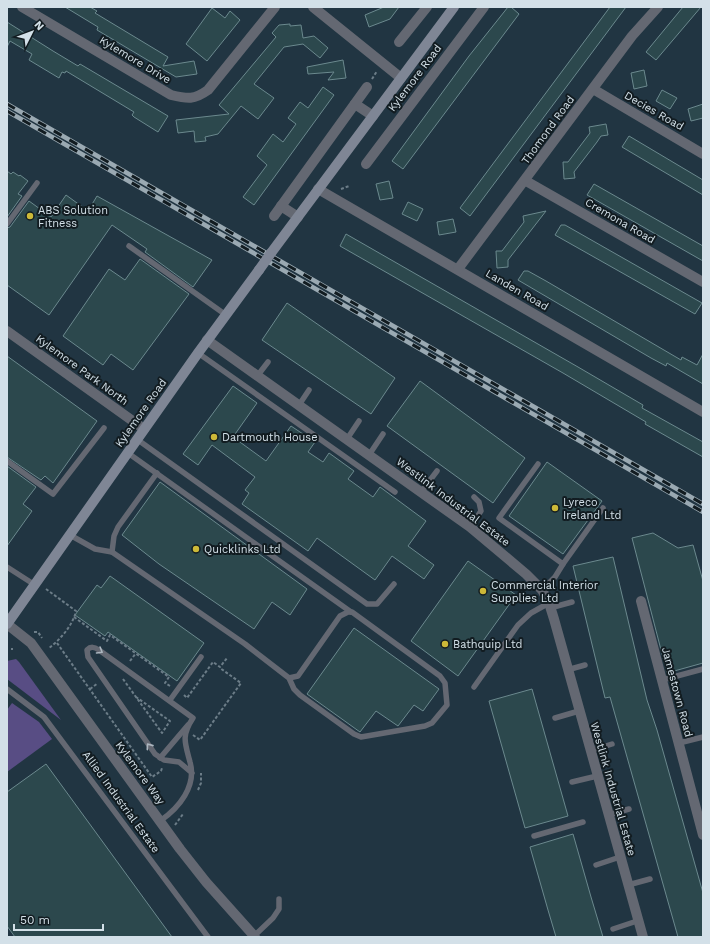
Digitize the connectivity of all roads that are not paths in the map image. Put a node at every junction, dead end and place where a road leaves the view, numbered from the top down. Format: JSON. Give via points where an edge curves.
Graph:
{"nodes":[{"id":1,"x":22,"y":7,"type":"edge"},
{"id":2,"x":275,"y":7,"type":"edge"},
{"id":3,"x":313,"y":7,"type":"edge"},
{"id":4,"x":426,"y":7,"type":"edge"},
{"id":5,"x":454,"y":7,"type":"edge"},
{"id":6,"x":484,"y":7,"type":"edge"},
{"id":7,"x":658,"y":7,"type":"edge"},
{"id":8,"x":399,"y":42,"type":"dead end"},
{"id":9,"x":401,"y":78,"type":"junction"},
{"id":10,"x":368,"y":87,"type":"dead end"},
{"id":11,"x":593,"y":90,"type":"junction"},
{"id":12,"x":355,"y":104,"type":"junction"},
{"id":13,"x":373,"y":116,"type":"junction"},
{"id":14,"x":703,"y":154,"type":"edge"},
{"id":15,"x":366,"y":164,"type":"dead end"},
{"id":16,"x":526,"y":181,"type":"junction"},
{"id":17,"x":37,"y":183,"type":"dead end"},
{"id":18,"x":318,"y":189,"type":"junction"},
{"id":19,"x":281,"y":206,"type":"junction"},
{"id":20,"x":274,"y":216,"type":"dead end"},
{"id":21,"x":298,"y":217,"type":"junction"},
{"id":22,"x":7,"y":224,"type":"edge"},
{"id":23,"x":129,"y":246,"type":"dead end"},
{"id":24,"x":458,"y":269,"type":"junction"},
{"id":25,"x":703,"y":282,"type":"edge"},
{"id":26,"x":226,"y":315,"type":"junction"},
{"id":27,"x":7,"y":331,"type":"edge"},
{"id":28,"x":207,"y":340,"type":"junction"},
{"id":29,"x":198,"y":352,"type":"junction"},
{"id":30,"x":268,"y":362,"type":"dead end"},
{"id":31,"x":258,"y":375,"type":"junction"},
{"id":32,"x":309,"y":390,"type":"dead end"},
{"id":33,"x":299,"y":404,"type":"junction"},
{"id":34,"x":703,"y":412,"type":"edge"},
{"id":35,"x":360,"y":421,"type":"dead end"},
{"id":36,"x":104,"y":428,"type":"dead end"},
{"id":37,"x":144,"y":429,"type":"junction"},
{"id":38,"x":383,"y":434,"type":"dead end"},
{"id":39,"x":347,"y":439,"type":"junction"},
{"id":40,"x":138,"y":440,"type":"junction"},
{"id":41,"x":128,"y":453,"type":"junction"},
{"id":42,"x":369,"y":455,"type":"junction"},
{"id":43,"x":7,"y":461,"type":"edge"},
{"id":44,"x":538,"y":464,"type":"dead end"},
{"id":45,"x":437,"y":471,"type":"dead end"},
{"id":46,"x":157,"y":473,"type":"junction"},
{"id":47,"x":395,"y":492,"type":"dead end"},
{"id":48,"x":422,"y":492,"type":"junction"},
{"id":49,"x":474,"y":497,"type":"dead end"},
{"id":50,"x":603,"y":508,"type":"dead end"},
{"id":51,"x":470,"y":526,"type":"junction"},
{"id":52,"x":70,"y":534,"type":"junction"},
{"id":53,"x":112,"y":552,"type":"junction"},
{"id":54,"x":563,"y":564,"type":"junction"},
{"id":55,"x":7,"y":567,"type":"edge"},
{"id":56,"x":36,"y":584,"type":"junction"},
{"id":57,"x":394,"y":584,"type":"dead end"},
{"id":58,"x":542,"y":590,"type":"junction"},
{"id":59,"x":641,"y":601,"type":"dead end"},
{"id":60,"x":572,"y":602,"type":"dead end"},
{"id":61,"x":550,"y":606,"type":"junction"},
{"id":62,"x":352,"y":612,"type":"junction"},
{"id":63,"x":7,"y":624,"type":"edge"},
{"id":64,"x":201,"y":657,"type":"dead end"},
{"id":65,"x":585,"y":665,"type":"dead end"},
{"id":66,"x":703,"y":669,"type":"edge"},
{"id":67,"x":567,"y":670,"type":"junction"},
{"id":68,"x":289,"y":678,"type":"junction"},
{"id":69,"x":662,"y":680,"type":"junction"},
{"id":70,"x":474,"y":687,"type":"dead end"},
{"id":71,"x":7,"y":689,"type":"edge"},
{"id":72,"x":170,"y":700,"type":"junction"},
{"id":73,"x":579,"y":712,"type":"junction"},
{"id":74,"x":555,"y":718,"type":"dead end"},
{"id":75,"x":184,"y":731,"type":"junction"},
{"id":76,"x":703,"y":737,"type":"edge"},
{"id":77,"x":679,"y":743,"type":"junction"},
{"id":78,"x":612,"y":744,"type":"dead end"},
{"id":79,"x":590,"y":751,"type":"junction"},
{"id":80,"x":162,"y":759,"type":"junction"},
{"id":81,"x":192,"y":773,"type":"junction"},
{"id":82,"x":597,"y":776,"type":"junction"},
{"id":83,"x":572,"y":782,"type":"dead end"},
{"id":84,"x":699,"y":803,"type":"edge"},
{"id":85,"x":630,"y":809,"type":"dead end"},
{"id":86,"x":608,"y":816,"type":"junction"},
{"id":87,"x":160,"y":821,"type":"junction"},
{"id":88,"x":583,"y":822,"type":"dead end"},
{"id":89,"x":703,"y":835,"type":"edge"},
{"id":90,"x":534,"y":836,"type":"dead end"},
{"id":91,"x":620,"y":857,"type":"junction"},
{"id":92,"x":596,"y":865,"type":"dead end"},
{"id":93,"x":650,"y":879,"type":"dead end"},
{"id":94,"x":627,"y":885,"type":"junction"},
{"id":95,"x":279,"y":899,"type":"dead end"},
{"id":96,"x":637,"y":921,"type":"junction"},
{"id":97,"x":613,"y":929,"type":"dead end"},
{"id":98,"x":208,"y":937,"type":"edge"},
{"id":99,"x":254,"y":937,"type":"edge"},
{"id":100,"x":642,"y":937,"type":"edge"}],
"edges":[{"from":1,"to":2,"type":"street","name":"Kylemore Drive","via":[[171,96],[187,99],[198,97],[208,90]]},
{"from":3,"to":9,"type":"street"},
{"from":4,"to":8,"type":"street"},
{"from":5,"to":9,"type":"main road","name":"Kylemore Road"},
{"from":6,"to":15,"type":"street","name":"Kylemore Road"},
{"from":7,"to":11,"type":"street","name":"Thomond Road","via":[[632,36]]},
{"from":9,"to":13,"type":"main road","name":"Kylemore Road"},
{"from":10,"to":12,"type":"street"},
{"from":11,"to":14,"type":"street","name":"Decies Road"},
{"from":11,"to":16,"type":"street","name":"Thomond Road"},
{"from":12,"to":13,"type":"street","name":"Kylemore Road"},
{"from":12,"to":19,"type":"street"},
{"from":13,"to":18,"type":"main road","name":"Kylemore Road"},
{"from":16,"to":24,"type":"street","name":"Thomond Road"},
{"from":16,"to":25,"type":"street","name":"Cremona Road"},
{"from":17,"to":22,"type":"lane"},
{"from":18,"to":21,"type":"main road","name":"Kylemore Road"},
{"from":18,"to":24,"type":"street","name":"Landen Road"},
{"from":19,"to":20,"type":"street"},
{"from":19,"to":21,"type":"street"},
{"from":21,"to":26,"type":"main road","name":"Kylemore Road","bridge":true},
{"from":23,"to":26,"type":"lane"},
{"from":24,"to":34,"type":"street","name":"Landen Road"},
{"from":26,"to":28,"type":"main road","name":"Kylemore Road"},
{"from":27,"to":37,"type":"street","name":"Kylemore Park North"},
{"from":28,"to":29,"type":"main road","name":"Kylemore Road"},
{"from":28,"to":31,"type":"street","name":"Westlink Industrial Estate"},
{"from":29,"to":37,"type":"main road","name":"Kylemore Road"},
{"from":29,"to":47,"type":"lane"},
{"from":30,"to":31,"type":"lane"},
{"from":31,"to":33,"type":"street","name":"Westlink Industrial Estate"},
{"from":32,"to":33,"type":"lane"},
{"from":33,"to":39,"type":"street","name":"Westlink Industrial Estate"},
{"from":35,"to":39,"type":"lane"},
{"from":36,"to":43,"type":"lane","via":[[53,494]]},
{"from":37,"to":40,"type":"main road","name":"Kylemore Road"},
{"from":38,"to":42,"type":"lane"},
{"from":39,"to":42,"type":"street","name":"Westlink Industrial Estate"},
{"from":40,"to":41,"type":"main road","name":"Kylemore Road"},
{"from":40,"to":57,"type":"lane","via":[[367,604],[377,604]]},
{"from":41,"to":46,"type":"lane"},
{"from":41,"to":52,"type":"main road","name":"Kylemore Road"},
{"from":42,"to":48,"type":"street","name":"Westlink Industrial Estate"},
{"from":44,"to":54,"type":"lane","via":[[499,518]]},
{"from":45,"to":48,"type":"lane"},
{"from":46,"to":53,"type":"lane","via":[[118,528]]},
{"from":46,"to":62,"type":"lane"},
{"from":48,"to":51,"type":"street","name":"Westlink Industrial Estate"},
{"from":49,"to":51,"type":"lane","via":[[479,502],[480,511]]},
{"from":50,"to":54,"type":"lane"},
{"from":51,"to":58,"type":"street","name":"Westlink Industrial Estate"},
{"from":52,"to":53,"type":"lane","via":[[95,550]]},
{"from":52,"to":56,"type":"main road","name":"Kylemore Road"},
{"from":53,"to":68,"type":"lane","via":[[245,644]]},
{"from":54,"to":58,"type":"lane"},
{"from":55,"to":56,"type":"lane"},
{"from":56,"to":63,"type":"main road","name":"Kylemore Road"},
{"from":58,"to":61,"type":"street","name":"Westlink Industrial Estate"},
{"from":59,"to":69,"type":"street","name":"Jamestown Road"},
{"from":60,"to":61,"type":"lane"},
{"from":61,"to":67,"type":"street","name":"Westlink Industrial Estate"},
{"from":61,"to":70,"type":"lane","via":[[530,613],[518,625]]},
{"from":62,"to":68,"type":"lane","via":[[340,616],[298,676]]},
{"from":62,"to":68,"type":"lane","via":[[440,676],[445,683],[447,705],[432,723],[361,737],[300,695]]},
{"from":63,"to":87,"type":"street","name":"Kylemore Way","via":[[36,649]]},
{"from":64,"to":72,"type":"lane"},
{"from":65,"to":67,"type":"lane"},
{"from":66,"to":69,"type":"lane"},
{"from":67,"to":73,"type":"street","name":"Westlink Industrial Estate"},
{"from":69,"to":77,"type":"street","name":"Jamestown Road"},
{"from":71,"to":98,"type":"lane","name":"Allied Industrial Estate","via":[[44,717]]},
{"from":72,"to":75,"type":"lane","via":[[193,718]]},
{"from":80,"to":72,"type":"lane","one_way":true,"via":[[103,680],[88,658],[87,650],[94,647],[99,650]]},
{"from":73,"to":74,"type":"lane"},
{"from":73,"to":79,"type":"street","name":"Westlink Industrial Estate"},
{"from":75,"to":80,"type":"lane"},
{"from":75,"to":81,"type":"lane","via":[[185,748]]},
{"from":76,"to":77,"type":"lane"},
{"from":77,"to":84,"type":"street","name":"Jamestown Road"},
{"from":78,"to":79,"type":"lane"},
{"from":79,"to":82,"type":"street","name":"Westlink Industrial Estate"},
{"from":80,"to":81,"type":"lane","via":[[179,762]]},
{"from":81,"to":87,"type":"lane","via":[[190,787],[172,811]]},
{"from":82,"to":83,"type":"lane"},
{"from":82,"to":86,"type":"street","name":"Westlink Industrial Estate"},
{"from":84,"to":89,"type":"street","name":"Jamestown Road"},
{"from":85,"to":86,"type":"lane"},
{"from":86,"to":91,"type":"street","name":"Westlink Industrial Estate"},
{"from":87,"to":99,"type":"street","name":"Kylemore Way","via":[[206,882]]},
{"from":88,"to":90,"type":"lane"},
{"from":91,"to":92,"type":"lane"},
{"from":91,"to":94,"type":"street","name":"Westlink Industrial Estate"},
{"from":93,"to":94,"type":"lane"},
{"from":94,"to":96,"type":"street","name":"Westlink Industrial Estate"},
{"from":95,"to":99,"type":"lane","via":[[279,909]]},
{"from":96,"to":97,"type":"lane"},
{"from":96,"to":100,"type":"street","name":"Westlink Industrial Estate"}]}
